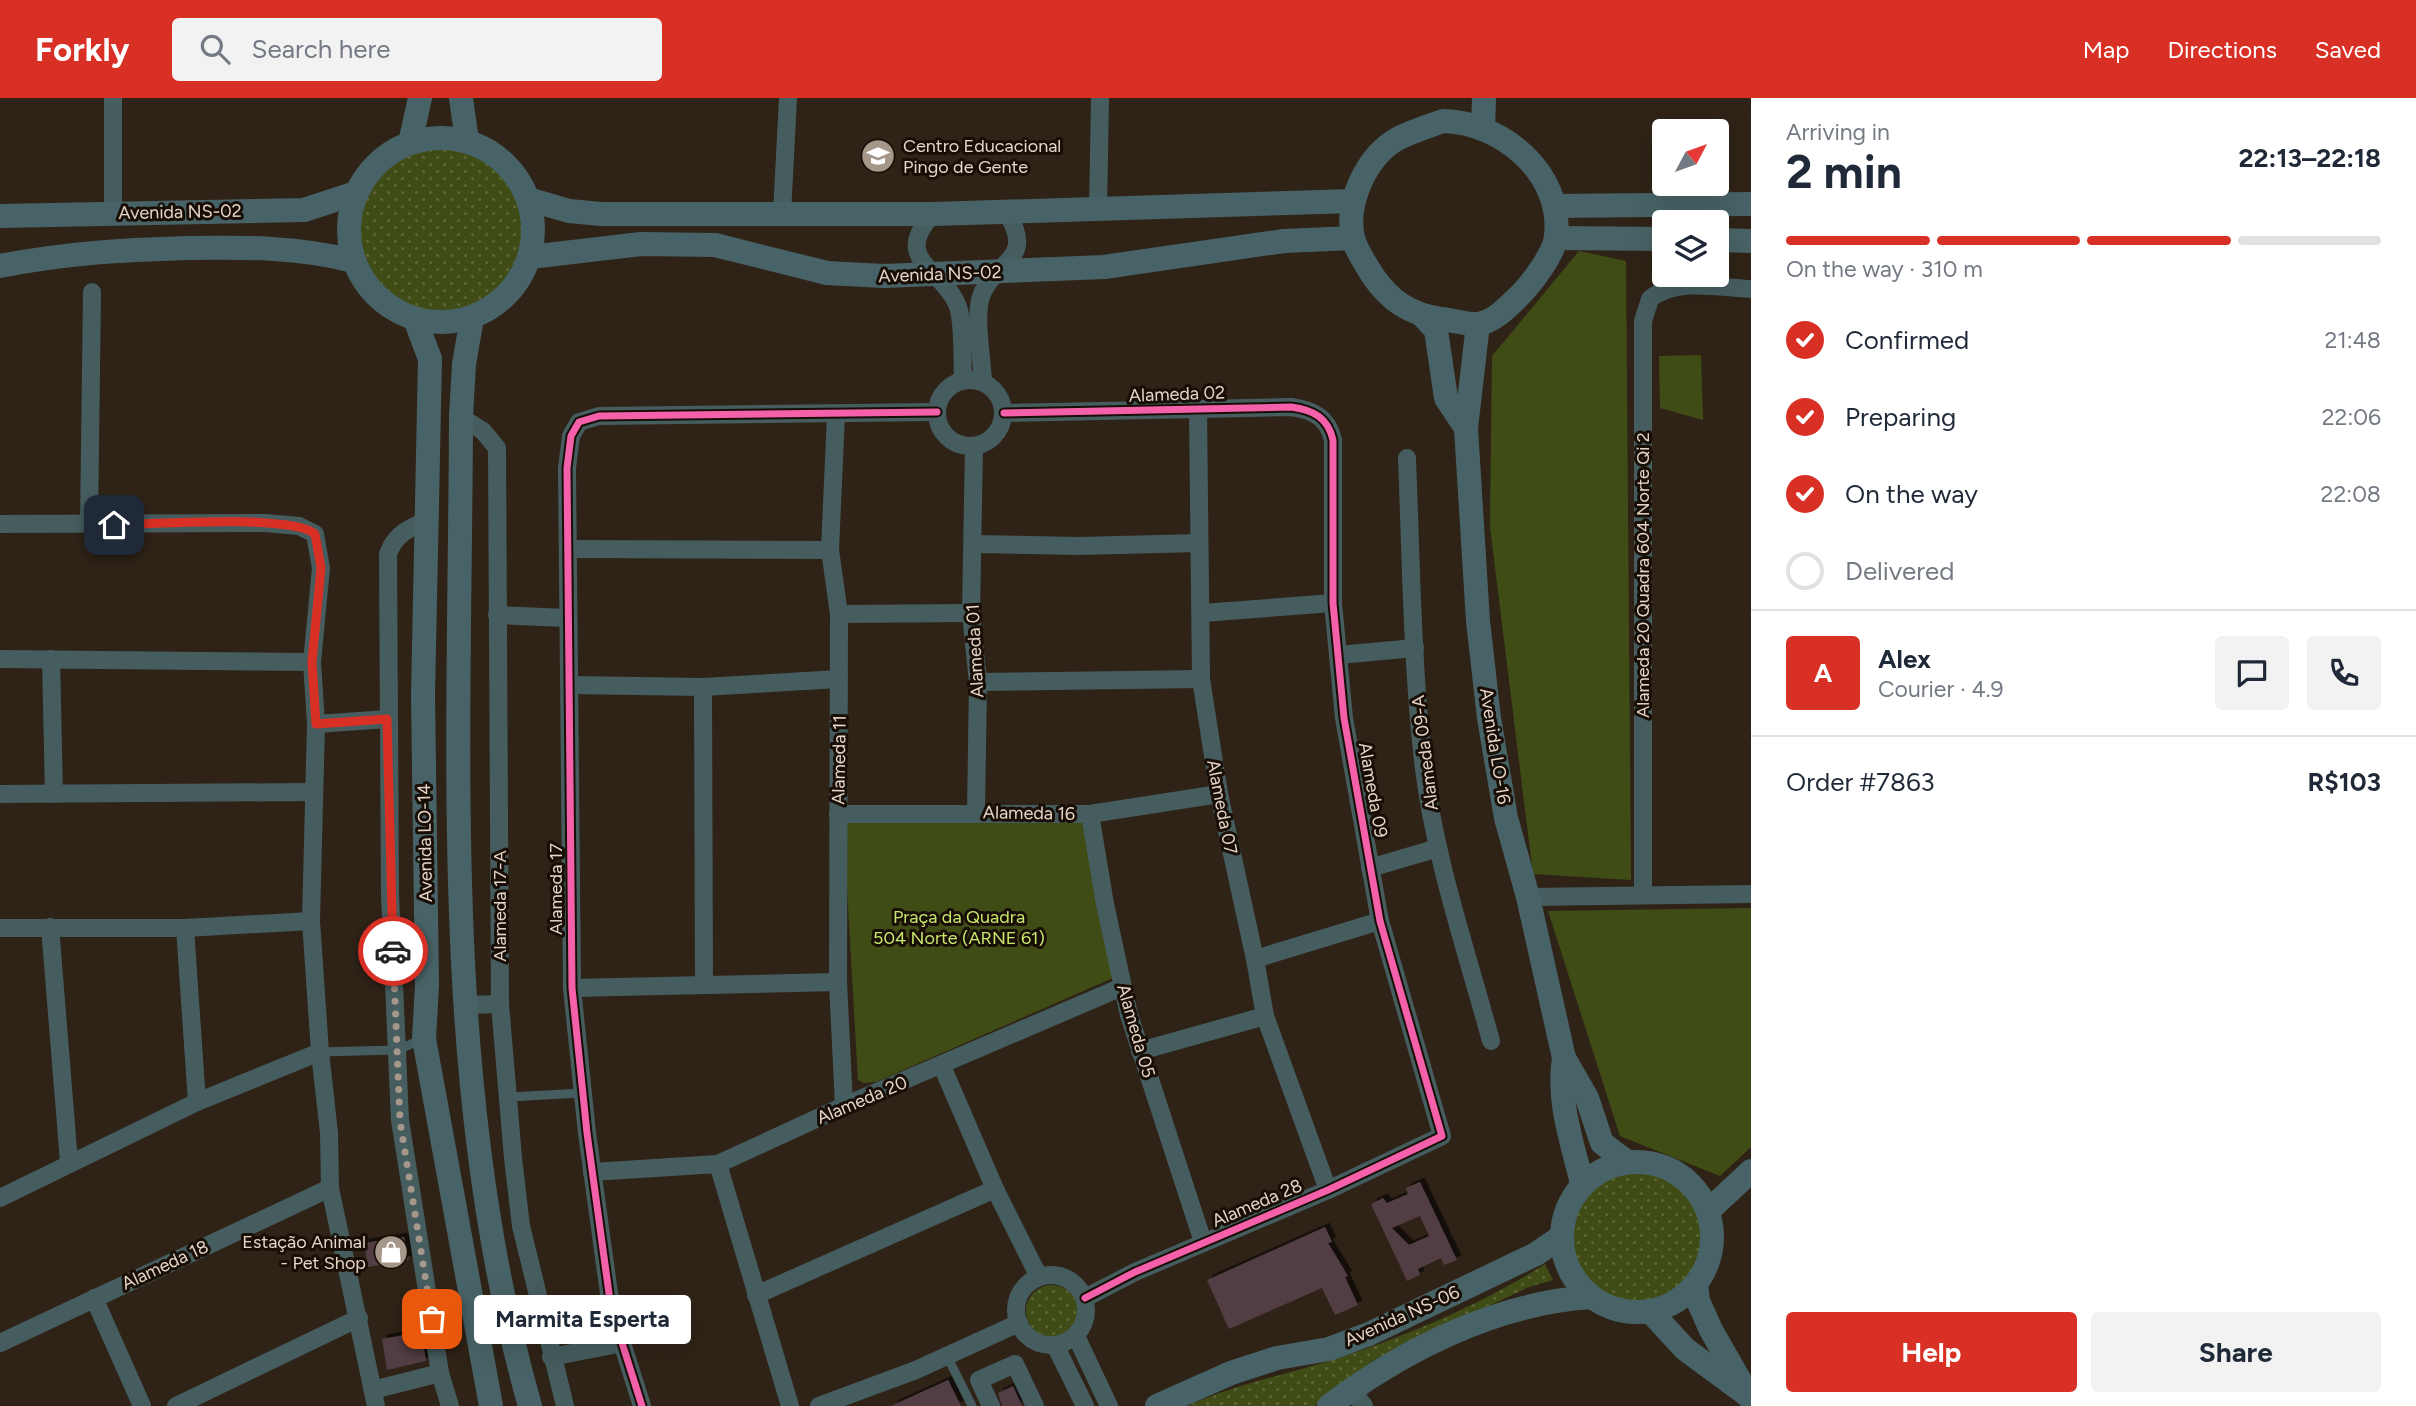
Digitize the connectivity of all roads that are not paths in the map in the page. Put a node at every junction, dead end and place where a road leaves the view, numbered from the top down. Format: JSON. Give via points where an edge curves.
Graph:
{"nodes":[{"id":1,"x":113,"y":98,"type":"edge"},
{"id":2,"x":420,"y":98,"type":"edge"},
{"id":3,"x":461,"y":98,"type":"edge"},
{"id":4,"x":788,"y":98,"type":"edge"},
{"id":5,"x":1100,"y":98,"type":"edge"},
{"id":6,"x":1484,"y":98,"type":"edge"},
{"id":7,"x":1443,"y":110,"type":"edge"},
{"id":8,"x":1483,"y":128,"type":"junction"},
{"id":9,"x":467,"y":141,"type":"junction"},
{"id":10,"x":410,"y":143,"type":"junction"},
{"id":11,"x":356,"y":193,"type":"junction"},
{"id":12,"x":528,"y":199,"type":"junction"},
{"id":13,"x":1354,"y":201,"type":"junction"},
{"id":14,"x":1751,"y":204,"type":"edge"},
{"id":15,"x":1554,"y":206,"type":"junction"},
{"id":16,"x":1098,"y":211,"type":"junction"},
{"id":17,"x":1006,"y":212,"type":"junction"},
{"id":18,"x":113,"y":213,"type":"junction"},
{"id":19,"x":782,"y":214,"type":"junction"},
{"id":20,"x":933,"y":214,"type":"junction"},
{"id":21,"x":0,"y":216,"type":"edge"},
{"id":22,"x":1353,"y":237,"type":"junction"},
{"id":23,"x":1557,"y":238,"type":"junction"},
{"id":24,"x":1652,"y":240,"type":"edge"},
{"id":25,"x":1729,"y":240,"type":"edge"},
{"id":26,"x":1751,"y":241,"type":"edge"},
{"id":27,"x":530,"y":257,"type":"junction"},
{"id":28,"x":354,"y":261,"type":"junction"},
{"id":29,"x":0,"y":266,"type":"edge"},
{"id":30,"x":998,"y":272,"type":"junction"},
{"id":31,"x":931,"y":274,"type":"junction"},
{"id":32,"x":1751,"y":289,"type":"edge"},
{"id":33,"x":92,"y":292,"type":"dead end"},
{"id":34,"x":1423,"y":316,"type":"junction"},
{"id":35,"x":472,"y":318,"type":"junction"},
{"id":36,"x":415,"y":319,"type":"junction"},
{"id":37,"x":1478,"y":324,"type":"junction"},
{"id":38,"x":963,"y":380,"type":"junction"},
{"id":39,"x":983,"y":382,"type":"junction"},
{"id":40,"x":1198,"y":411,"type":"junction"},
{"id":41,"x":937,"y":412,"type":"junction"},
{"id":42,"x":1004,"y":413,"type":"junction"},
{"id":43,"x":836,"y":414,"type":"junction"},
{"id":44,"x":461,"y":417,"type":"junction"},
{"id":45,"x":1466,"y":428,"type":"junction"},
{"id":46,"x":1333,"y":440,"type":"joint"},
{"id":47,"x":974,"y":446,"type":"junction"},
{"id":48,"x":1406,"y":458,"type":"dead end"},
{"id":49,"x":428,"y":520,"type":"junction"},
{"id":50,"x":0,"y":524,"type":"edge"},
{"id":51,"x":89,"y":525,"type":"junction"},
{"id":52,"x":1199,"y":543,"type":"junction"},
{"id":53,"x":972,"y":544,"type":"junction"},
{"id":54,"x":568,"y":549,"type":"junction"},
{"id":55,"x":831,"y":550,"type":"junction"},
{"id":56,"x":1333,"y":603,"type":"junction"},
{"id":57,"x":1202,"y":612,"type":"junction"},
{"id":58,"x":971,"y":613,"type":"junction"},
{"id":59,"x":839,"y":614,"type":"junction"},
{"id":60,"x":497,"y":615,"type":"junction"},
{"id":61,"x":566,"y":618,"type":"junction"},
{"id":62,"x":1415,"y":648,"type":"junction"},
{"id":63,"x":1338,"y":655,"type":"junction"},
{"id":64,"x":0,"y":659,"type":"edge"},
{"id":65,"x":51,"y":659,"type":"junction"},
{"id":66,"x":312,"y":662,"type":"junction"},
{"id":67,"x":839,"y":679,"type":"junction"},
{"id":68,"x":1201,"y":679,"type":"junction"},
{"id":69,"x":978,"y":682,"type":"junction"},
{"id":70,"x":570,"y":685,"type":"junction"},
{"id":71,"x":703,"y":687,"type":"junction"},
{"id":72,"x":390,"y":694,"type":"junction"},
{"id":73,"x":423,"y":695,"type":"junction"},
{"id":74,"x":387,"y":719,"type":"junction"},
{"id":75,"x":316,"y":724,"type":"junction"},
{"id":76,"x":313,"y":792,"type":"junction"},
{"id":77,"x":1219,"y":793,"type":"junction"},
{"id":78,"x":0,"y":794,"type":"edge"},
{"id":79,"x":54,"y":794,"type":"junction"},
{"id":80,"x":976,"y":813,"type":"junction"},
{"id":81,"x":838,"y":814,"type":"junction"},
{"id":82,"x":1090,"y":814,"type":"junction"},
{"id":83,"x":1438,"y":848,"type":"junction"},
{"id":84,"x":1370,"y":868,"type":"junction"},
{"id":85,"x":1643,"y":894,"type":"junction"},
{"id":86,"x":1751,"y":894,"type":"edge"},
{"id":87,"x":1528,"y":897,"type":"junction"},
{"id":88,"x":311,"y":921,"type":"junction"},
{"id":89,"x":1380,"y":921,"type":"junction"},
{"id":90,"x":50,"y":927,"type":"junction"},
{"id":91,"x":0,"y":928,"type":"edge"},
{"id":92,"x":185,"y":928,"type":"junction"},
{"id":93,"x":1255,"y":959,"type":"junction"},
{"id":94,"x":838,"y":982,"type":"junction"},
{"id":95,"x":704,"y":984,"type":"junction"},
{"id":96,"x":1122,"y":987,"type":"junction"},
{"id":97,"x":572,"y":988,"type":"junction"},
{"id":98,"x":500,"y":1004,"type":"junction"},
{"id":99,"x":466,"y":1005,"type":"junction"},
{"id":100,"x":411,"y":1011,"type":"junction"},
{"id":101,"x":1265,"y":1016,"type":"junction"},
{"id":102,"x":424,"y":1039,"type":"junction"},
{"id":103,"x":1491,"y":1041,"type":"dead end"},
{"id":104,"x":397,"y":1051,"type":"junction"},
{"id":105,"x":1140,"y":1051,"type":"junction"},
{"id":106,"x":320,"y":1052,"type":"junction"},
{"id":107,"x":1564,"y":1058,"type":"junction"},
{"id":108,"x":942,"y":1066,"type":"junction"},
{"id":109,"x":583,"y":1093,"type":"junction"},
{"id":110,"x":508,"y":1097,"type":"junction"},
{"id":111,"x":197,"y":1102,"type":"junction"},
{"id":112,"x":844,"y":1106,"type":"junction"},
{"id":113,"x":1442,"y":1136,"type":"joint"},
{"id":114,"x":1626,"y":1161,"type":"junction"},
{"id":115,"x":69,"y":1162,"type":"junction"},
{"id":116,"x":718,"y":1164,"type":"junction"},
{"id":117,"x":1751,"y":1171,"type":"edge"},
{"id":118,"x":592,"y":1172,"type":"junction"},
{"id":119,"x":1582,"y":1183,"type":"junction"},
{"id":120,"x":330,"y":1188,"type":"junction"},
{"id":121,"x":995,"y":1189,"type":"junction"},
{"id":122,"x":1328,"y":1190,"type":"junction"},
{"id":123,"x":0,"y":1198,"type":"edge"},
{"id":124,"x":1708,"y":1211,"type":"junction"},
{"id":125,"x":1561,"y":1237,"type":"junction"},
{"id":126,"x":1203,"y":1242,"type":"junction"},
{"id":127,"x":1039,"y":1277,"type":"junction"},
{"id":128,"x":1696,"y":1283,"type":"junction"},
{"id":129,"x":756,"y":1295,"type":"junction"},
{"id":130,"x":1591,"y":1297,"type":"junction"},
{"id":131,"x":94,"y":1298,"type":"junction"},
{"id":132,"x":1085,"y":1298,"type":"junction"},
{"id":133,"x":1650,"y":1311,"type":"junction"},
{"id":134,"x":359,"y":1318,"type":"junction"},
{"id":135,"x":1018,"y":1323,"type":"junction"},
{"id":136,"x":1076,"y":1336,"type":"junction"},
{"id":137,"x":0,"y":1343,"type":"edge"},
{"id":138,"x":623,"y":1343,"type":"junction"},
{"id":139,"x":1055,"y":1345,"type":"junction"},
{"id":140,"x":947,"y":1356,"type":"junction"},
{"id":141,"x":551,"y":1357,"type":"junction"},
{"id":142,"x":440,"y":1373,"type":"junction"},
{"id":143,"x":1749,"y":1397,"type":"edge"},
{"id":144,"x":375,"y":1398,"type":"edge"},
{"id":145,"x":1358,"y":1398,"type":"edge"},
{"id":146,"x":142,"y":1406,"type":"edge"},
{"id":147,"x":176,"y":1406,"type":"edge"},
{"id":148,"x":450,"y":1406,"type":"edge"},
{"id":149,"x":491,"y":1406,"type":"edge"},
{"id":150,"x":530,"y":1406,"type":"edge"},
{"id":151,"x":565,"y":1406,"type":"edge"},
{"id":152,"x":642,"y":1406,"type":"edge"},
{"id":153,"x":790,"y":1406,"type":"edge"},
{"id":154,"x":820,"y":1406,"type":"edge"},
{"id":155,"x":972,"y":1406,"type":"edge"},
{"id":156,"x":991,"y":1406,"type":"edge"},
{"id":157,"x":1035,"y":1406,"type":"edge"},
{"id":158,"x":1085,"y":1406,"type":"edge"},
{"id":159,"x":1109,"y":1406,"type":"edge"},
{"id":160,"x":1157,"y":1406,"type":"edge"},
{"id":161,"x":1329,"y":1406,"type":"edge"}],
"edges":[{"from":1,"to":18,"type":"street"},
{"from":2,"to":10,"type":"street"},
{"from":3,"to":9,"type":"street"},
{"from":4,"to":19,"type":"street"},
{"from":5,"to":16,"type":"street"},
{"from":6,"to":8,"type":"street"},
{"from":7,"to":8,"type":"street"},
{"from":7,"to":13,"type":"street","via":[[1396,139],[1366,168]]},
{"from":8,"to":15,"type":"street","via":[[1522,153],[1542,177]]},
{"from":9,"to":10,"type":"street","via":[[438,137]]},
{"from":9,"to":12,"type":"street","via":[[493,154],[514,174]]},
{"from":10,"to":11,"type":"street","via":[[384,156]]},
{"from":11,"to":18,"type":"street","name":"Avenida NS-02","via":[[304,210]]},
{"from":11,"to":28,"type":"street","via":[[349,216]]},
{"from":12,"to":19,"type":"street","via":[[569,211],[601,214]]},
{"from":12,"to":27,"type":"street","via":[[534,228]]},
{"from":13,"to":16,"type":"street"},
{"from":13,"to":22,"type":"street"},
{"from":14,"to":15,"type":"street"},
{"from":15,"to":23,"type":"street"},
{"from":16,"to":17,"type":"street"},
{"from":17,"to":20,"type":"street"},
{"from":17,"to":30,"type":"street","via":[[1016,227],[1018,244],[1013,258]]},
{"from":18,"to":21,"type":"street","name":"Avenida NS-02"},
{"from":19,"to":20,"type":"street"},
{"from":20,"to":31,"type":"street","via":[[920,228],[916,247],[919,260]]},
{"from":22,"to":30,"type":"street","name":"Avenida NS-02","via":[[1104,267]]},
{"from":22,"to":34,"type":"street","via":[[1387,296]]},
{"from":23,"to":24,"type":"street"},
{"from":23,"to":37,"type":"street","via":[[1526,289],[1502,312]]},
{"from":25,"to":26,"type":"street"},
{"from":27,"to":31,"type":"street","name":"Avenida NS-02","via":[[641,244],[715,245],[827,274]]},
{"from":27,"to":35,"type":"street","via":[[518,283],[498,304]]},
{"from":28,"to":29,"type":"street","name":"Avenida NS-02","via":[[317,252],[231,247],[91,251]]},
{"from":28,"to":36,"type":"street","via":[[368,286],[389,307]]},
{"from":30,"to":31,"type":"street","name":"Avenida NS-02"},
{"from":30,"to":39,"type":"street","via":[[979,302]]},
{"from":31,"to":38,"type":"street","via":[[958,306]]},
{"from":32,"to":85,"type":"street","name":"Alameda 20 Quadra 604 Norte Qi 2","via":[[1690,286],[1657,293],[1646,306],[1643,321]]},
{"from":33,"to":51,"type":"street"},
{"from":34,"to":37,"type":"street"},
{"from":34,"to":45,"type":"street","via":[[1436,330],[1446,398]]},
{"from":35,"to":36,"type":"street","via":[[444,323]]},
{"from":35,"to":44,"type":"street","name":"Avenida LO-14"},
{"from":36,"to":49,"type":"street","name":"Avenida LO-14","via":[[430,359]]},
{"from":37,"to":45,"type":"street","name":"Avenida LO-16"},
{"from":38,"to":39,"type":"street"},
{"from":38,"to":41,"type":"street","via":[[944,392]]},
{"from":39,"to":42,"type":"street","via":[[998,394]]},
{"from":40,"to":42,"type":"street","name":"Alameda 02"},
{"from":40,"to":46,"type":"street","name":"Alameda 02","via":[[1304,408],[1330,426]]},
{"from":40,"to":52,"type":"street","name":"Alameda 07"},
{"from":41,"to":43,"type":"street"},
{"from":41,"to":47,"type":"street","via":[[944,433],[962,445]]},
{"from":42,"to":47,"type":"street","via":[[992,439]]},
{"from":43,"to":54,"type":"street","name":"Alameda 17","via":[[633,414],[583,419],[575,428],[567,468]]},
{"from":43,"to":55,"type":"street","name":"Alameda 11"},
{"from":44,"to":60,"type":"street","name":"Alameda 17-A","via":[[483,431],[497,448]]},
{"from":44,"to":99,"type":"street","name":"Avenida LO-14","via":[[461,858]]},
{"from":45,"to":87,"type":"street","name":"Avenida LO-16","via":[[1489,718],[1506,818]]},
{"from":46,"to":56,"type":"street","name":"Alameda 09"},
{"from":47,"to":53,"type":"street","name":"Alameda 01"},
{"from":48,"to":62,"type":"street","name":"Alameda 09-A"},
{"from":49,"to":72,"type":"street","via":[[403,532],[388,554]]},
{"from":49,"to":73,"type":"street","name":"Avenida LO-14"},
{"from":50,"to":51,"type":"street"},
{"from":51,"to":66,"type":"street","via":[[265,523],[309,529],[318,542],[321,568]]},
{"from":52,"to":53,"type":"street"},
{"from":52,"to":57,"type":"street","name":"Alameda 07"},
{"from":53,"to":58,"type":"street","name":"Alameda 01"},
{"from":54,"to":55,"type":"street"},
{"from":54,"to":61,"type":"street","name":"Alameda 17"},
{"from":55,"to":59,"type":"street","name":"Alameda 11"},
{"from":56,"to":57,"type":"street"},
{"from":56,"to":63,"type":"street","name":"Alameda 09"},
{"from":57,"to":68,"type":"street","name":"Alameda 07"},
{"from":58,"to":59,"type":"street"},
{"from":58,"to":69,"type":"street","name":"Alameda 01"},
{"from":59,"to":67,"type":"street","name":"Alameda 11"},
{"from":60,"to":61,"type":"street"},
{"from":60,"to":98,"type":"street","name":"Alameda 17-A"},
{"from":61,"to":70,"type":"street","name":"Alameda 17"},
{"from":62,"to":63,"type":"street"},
{"from":62,"to":83,"type":"street","name":"Alameda 09-A","via":[[1424,763]]},
{"from":63,"to":84,"type":"street","name":"Alameda 09"},
{"from":64,"to":65,"type":"street"},
{"from":65,"to":66,"type":"street"},
{"from":65,"to":79,"type":"street"},
{"from":66,"to":75,"type":"street"},
{"from":67,"to":71,"type":"street"},
{"from":67,"to":81,"type":"street","name":"Alameda 11"},
{"from":68,"to":69,"type":"street"},
{"from":68,"to":77,"type":"street","name":"Alameda 07"},
{"from":69,"to":80,"type":"street","name":"Alameda 01"},
{"from":70,"to":71,"type":"street"},
{"from":70,"to":97,"type":"street","name":"Alameda 17"},
{"from":71,"to":95,"type":"street"},
{"from":72,"to":73,"type":"street"},
{"from":72,"to":74,"type":"street"},
{"from":73,"to":100,"type":"street","name":"Avenida LO-14"},
{"from":74,"to":75,"type":"street"},
{"from":74,"to":100,"type":"street","via":[[390,895]]},
{"from":75,"to":76,"type":"street"},
{"from":76,"to":79,"type":"street"},
{"from":76,"to":88,"type":"street"},
{"from":77,"to":82,"type":"street","name":"Alameda 16"},
{"from":77,"to":93,"type":"street","name":"Alameda 07"},
{"from":78,"to":79,"type":"street"},
{"from":80,"to":81,"type":"street","name":"Alameda 16"},
{"from":80,"to":82,"type":"street","name":"Alameda 16"},
{"from":81,"to":94,"type":"street","name":"Alameda 11"},
{"from":82,"to":96,"type":"street","name":"Alameda 05"},
{"from":83,"to":84,"type":"street"},
{"from":83,"to":103,"type":"street","name":"Alameda 09-A"},
{"from":84,"to":89,"type":"street","name":"Alameda 09"},
{"from":85,"to":86,"type":"street"},
{"from":85,"to":87,"type":"street"},
{"from":87,"to":107,"type":"street","name":"Avenida LO-16"},
{"from":88,"to":92,"type":"street"},
{"from":88,"to":106,"type":"street"},
{"from":89,"to":93,"type":"street"},
{"from":89,"to":113,"type":"street","name":"Alameda 09"},
{"from":90,"to":91,"type":"street"},
{"from":90,"to":92,"type":"street"},
{"from":90,"to":115,"type":"street"},
{"from":92,"to":111,"type":"street"},
{"from":93,"to":101,"type":"street","name":"Alameda 07"},
{"from":94,"to":95,"type":"street"},
{"from":94,"to":112,"type":"street","name":"Alameda 11"},
{"from":95,"to":97,"type":"street"},
{"from":96,"to":105,"type":"street","name":"Alameda 05"},
{"from":96,"to":108,"type":"street","name":"Alameda 20"},
{"from":97,"to":109,"type":"street","name":"Alameda 17"},
{"from":98,"to":99,"type":"street"},
{"from":98,"to":110,"type":"street","name":"Alameda 17-A"},
{"from":99,"to":150,"type":"street","name":"Avenida LO-14","via":[[485,1201]]},
{"from":100,"to":102,"type":"street","name":"Avenida LO-14"},
{"from":100,"to":104,"type":"street"},
{"from":101,"to":105,"type":"street"},
{"from":101,"to":122,"type":"street","name":"Alameda 07"},
{"from":102,"to":104,"type":"lane"},
{"from":102,"to":149,"type":"street","name":"Avenida LO-14"},
{"from":104,"to":106,"type":"lane"},
{"from":104,"to":142,"type":"street","via":[[400,1121]]},
{"from":105,"to":126,"type":"street","name":"Alameda 05"},
{"from":106,"to":111,"type":"street"},
{"from":106,"to":120,"type":"street"},
{"from":107,"to":114,"type":"street","name":"Avenida LO-16","via":[[1587,1098],[1602,1143]]},
{"from":107,"to":119,"type":"street","name":"Avenida LO-16","via":[[1563,1102]]},
{"from":108,"to":112,"type":"street","name":"Alameda 20"},
{"from":108,"to":121,"type":"street"},
{"from":109,"to":110,"type":"lane"},
{"from":109,"to":118,"type":"street","name":"Alameda 17"},
{"from":110,"to":141,"type":"street","name":"Alameda 17-A","via":[[521,1226]]},
{"from":111,"to":115,"type":"street"},
{"from":112,"to":116,"type":"street","name":"Alameda 20"},
{"from":113,"to":122,"type":"street","name":"Alameda 28"},
{"from":114,"to":119,"type":"street","via":[[1602,1168]]},
{"from":114,"to":124,"type":"street","via":[[1652,1162],[1676,1172],[1695,1188]]},
{"from":115,"to":123,"type":"street"},
{"from":116,"to":118,"type":"street","name":"Alameda 20"},
{"from":116,"to":129,"type":"street"},
{"from":117,"to":124,"type":"street"},
{"from":118,"to":138,"type":"street","name":"Alameda 17","via":[[611,1308]]},
{"from":119,"to":125,"type":"street","via":[[1570,1199]]},
{"from":120,"to":131,"type":"street","name":"Alameda 18"},
{"from":120,"to":134,"type":"street"},
{"from":121,"to":127,"type":"street"},
{"from":121,"to":129,"type":"street"},
{"from":122,"to":126,"type":"street","name":"Alameda 28"},
{"from":124,"to":128,"type":"street","via":[[1713,1236],[1709,1261]]},
{"from":125,"to":130,"type":"street","via":[[1569,1270]]},
{"from":125,"to":160,"type":"street","name":"Avenida NS-06","via":[[1536,1254],[1369,1334],[1329,1349],[1231,1373]]},
{"from":126,"to":132,"type":"street","name":"Alameda 28"},
{"from":127,"to":132,"type":"street","via":[[1071,1280]]},
{"from":127,"to":135,"type":"street","via":[[1022,1289]]},
{"from":128,"to":133,"type":"street","via":[[1679,1300]]},
{"from":128,"to":143,"type":"street","via":[[1698,1301],[1711,1330]]},
{"from":129,"to":153,"type":"street"},
{"from":130,"to":133,"type":"street","via":[[1610,1308]]},
{"from":130,"to":145,"type":"street","name":"Avenida NS-06","via":[[1559,1299],[1455,1332],[1404,1357]]},
{"from":131,"to":137,"type":"street","name":"Alameda 18"},
{"from":131,"to":146,"type":"street"},
{"from":132,"to":136,"type":"street","via":[[1086,1318]]},
{"from":133,"to":143,"type":"street","via":[[1685,1349]]},
{"from":134,"to":144,"type":"street"},
{"from":134,"to":147,"type":"street"},
{"from":135,"to":139,"type":"street","via":[[1036,1342]]},
{"from":135,"to":140,"type":"street"},
{"from":136,"to":139,"type":"street"},
{"from":136,"to":159,"type":"street"},
{"from":138,"to":141,"type":"street"},
{"from":138,"to":152,"type":"street","name":"Alameda 17"},
{"from":139,"to":158,"type":"street"},
{"from":140,"to":154,"type":"street"},
{"from":140,"to":155,"type":"lane"},
{"from":141,"to":151,"type":"street","name":"Alameda 17-A"},
{"from":142,"to":144,"type":"street"},
{"from":142,"to":148,"type":"street"},
{"from":145,"to":161,"type":"street","name":"Avenida NS-06"},
{"from":156,"to":157,"type":"street","via":[[979,1380],[1015,1364]]}]}
